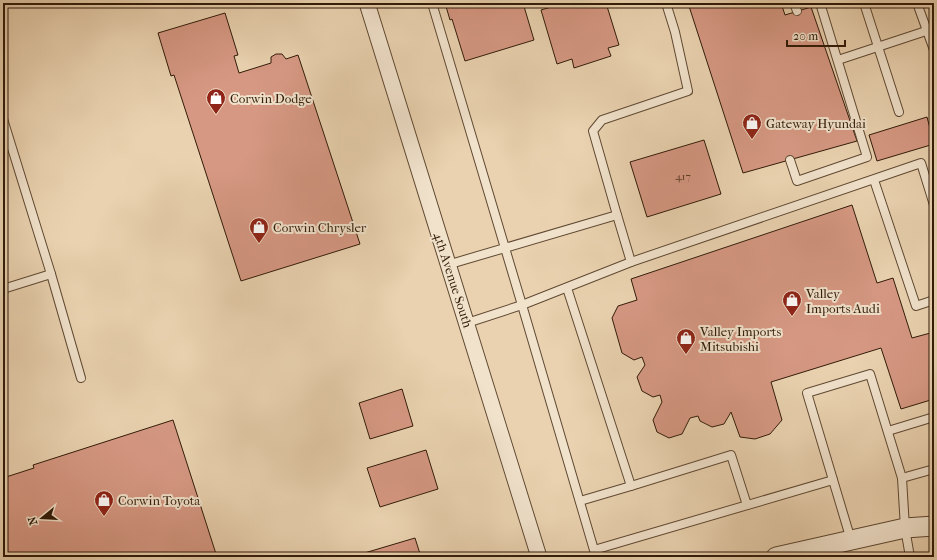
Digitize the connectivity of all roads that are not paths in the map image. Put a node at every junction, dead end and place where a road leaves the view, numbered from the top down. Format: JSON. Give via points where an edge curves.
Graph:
{"nodes":[{"id":1,"x":367,"y":3,"type":"edge"},
{"id":2,"x":432,"y":3,"type":"edge"},
{"id":3,"x":666,"y":3,"type":"edge"},
{"id":4,"x":820,"y":3,"type":"edge"},
{"id":5,"x":864,"y":3,"type":"edge"},
{"id":6,"x":917,"y":3,"type":"edge"},
{"id":7,"x":926,"y":31,"type":"junction"},
{"id":8,"x":878,"y":47,"type":"junction"},
{"id":9,"x":934,"y":50,"type":"edge"},
{"id":10,"x":838,"y":60,"type":"junction"},
{"id":11,"x":899,"y":112,"type":"dead end"},
{"id":12,"x":3,"y":119,"type":"edge"},
{"id":13,"x":790,"y":160,"type":"dead end"},
{"id":14,"x":874,"y":180,"type":"junction"},
{"id":15,"x":934,"y":205,"type":"edge"},
{"id":16,"x":617,"y":215,"type":"junction"},
{"id":17,"x":504,"y":247,"type":"junction"},
{"id":18,"x":631,"y":262,"type":"junction"},
{"id":19,"x":447,"y":265,"type":"junction"},
{"id":20,"x":51,"y":274,"type":"junction"},
{"id":21,"x":567,"y":288,"type":"junction"},
{"id":22,"x":3,"y":289,"type":"edge"},
{"id":23,"x":934,"y":300,"type":"edge"},
{"id":24,"x":522,"y":305,"type":"junction"},
{"id":25,"x":466,"y":323,"type":"junction"},
{"id":26,"x":81,"y":378,"type":"dead end"},
{"id":27,"x":934,"y":417,"type":"edge"},
{"id":28,"x":888,"y":431,"type":"junction"},
{"id":29,"x":934,"y":469,"type":"edge"},
{"id":30,"x":902,"y":478,"type":"junction"},
{"id":31,"x":833,"y":480,"type":"junction"},
{"id":32,"x":630,"y":486,"type":"junction"},
{"id":33,"x":580,"y":501,"type":"junction"},
{"id":34,"x":747,"y":505,"type":"junction"},
{"id":35,"x":934,"y":526,"type":"edge"},
{"id":36,"x":905,"y":528,"type":"junction"},
{"id":37,"x":851,"y":540,"type":"junction"},
{"id":38,"x":539,"y":557,"type":"edge"},
{"id":39,"x":776,"y":557,"type":"edge"},
{"id":40,"x":910,"y":557,"type":"edge"}],
"edges":[{"from":1,"to":19,"type":"street","name":"4th Avenue South"},
{"from":2,"to":17,"type":"lane"},
{"from":3,"to":16,"type":"lane","via":[[688,91],[602,120],[593,131]]},
{"from":4,"to":10,"type":"lane"},
{"from":5,"to":8,"type":"lane"},
{"from":6,"to":7,"type":"lane"},
{"from":7,"to":8,"type":"lane"},
{"from":7,"to":9,"type":"lane"},
{"from":8,"to":10,"type":"lane"},
{"from":8,"to":11,"type":"lane"},
{"from":10,"to":13,"type":"lane","via":[[867,157],[796,181]]},
{"from":12,"to":20,"type":"lane"},
{"from":14,"to":15,"type":"lane","via":[[921,164]]},
{"from":14,"to":18,"type":"lane"},
{"from":14,"to":23,"type":"lane","via":[[916,306]]},
{"from":16,"to":17,"type":"lane"},
{"from":16,"to":18,"type":"lane"},
{"from":17,"to":19,"type":"lane"},
{"from":17,"to":24,"type":"lane"},
{"from":18,"to":21,"type":"lane"},
{"from":19,"to":25,"type":"street","name":"4th Avenue South"},
{"from":20,"to":22,"type":"lane"},
{"from":20,"to":26,"type":"lane"},
{"from":21,"to":24,"type":"lane"},
{"from":21,"to":32,"type":"lane"},
{"from":24,"to":25,"type":"lane"},
{"from":24,"to":33,"type":"lane"},
{"from":25,"to":38,"type":"street","name":"4th Avenue South"},
{"from":27,"to":28,"type":"lane"},
{"from":28,"to":30,"type":"lane"},
{"from":28,"to":31,"type":"lane","via":[[870,374],[808,394]]},
{"from":29,"to":30,"type":"lane"},
{"from":30,"to":36,"type":"lane"},
{"from":31,"to":34,"type":"lane"},
{"from":31,"to":37,"type":"lane"},
{"from":32,"to":33,"type":"lane"},
{"from":32,"to":34,"type":"lane","via":[[731,455]]},
{"from":33,"to":34,"type":"lane","via":[[594,550]]},
{"from":35,"to":36,"type":"street"},
{"from":36,"to":37,"type":"street"},
{"from":36,"to":40,"type":"lane"},
{"from":37,"to":39,"type":"street"}]}
